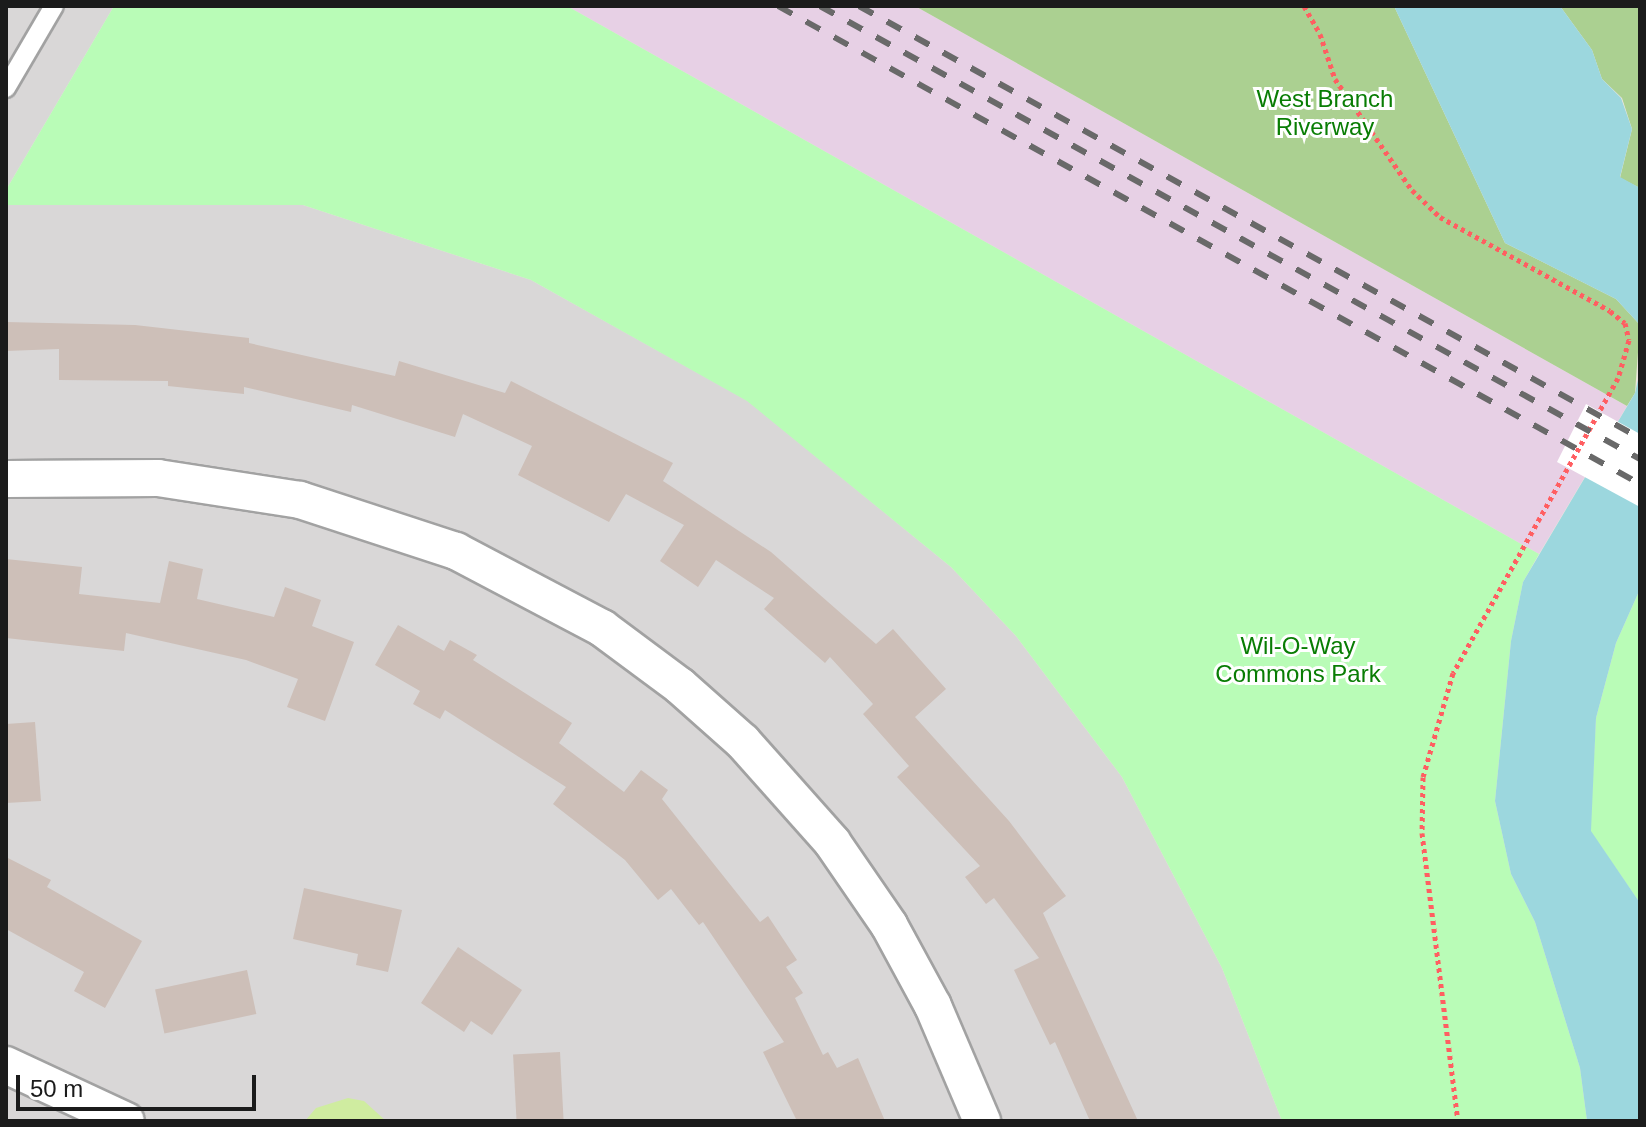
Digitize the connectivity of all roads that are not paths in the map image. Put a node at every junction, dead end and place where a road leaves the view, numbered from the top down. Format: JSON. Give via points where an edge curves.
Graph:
{"nodes":[{"id":1,"x":54,"y":6,"type":"edge"},
{"id":2,"x":8,"y":79,"type":"edge"},
{"id":3,"x":6,"y":479,"type":"edge"},
{"id":4,"x":6,"y":1065,"type":"edge"},
{"id":5,"x":126,"y":1121,"type":"edge"},
{"id":6,"x":982,"y":1121,"type":"edge"}],
"edges":[{"from":1,"to":2,"type":"lane"},
{"from":3,"to":6,"type":"street","via":[[158,478],[300,500],[456,551],[602,628],[743,742],[832,842],[889,925],[933,1006]]},
{"from":4,"to":5,"type":"street"}]}
